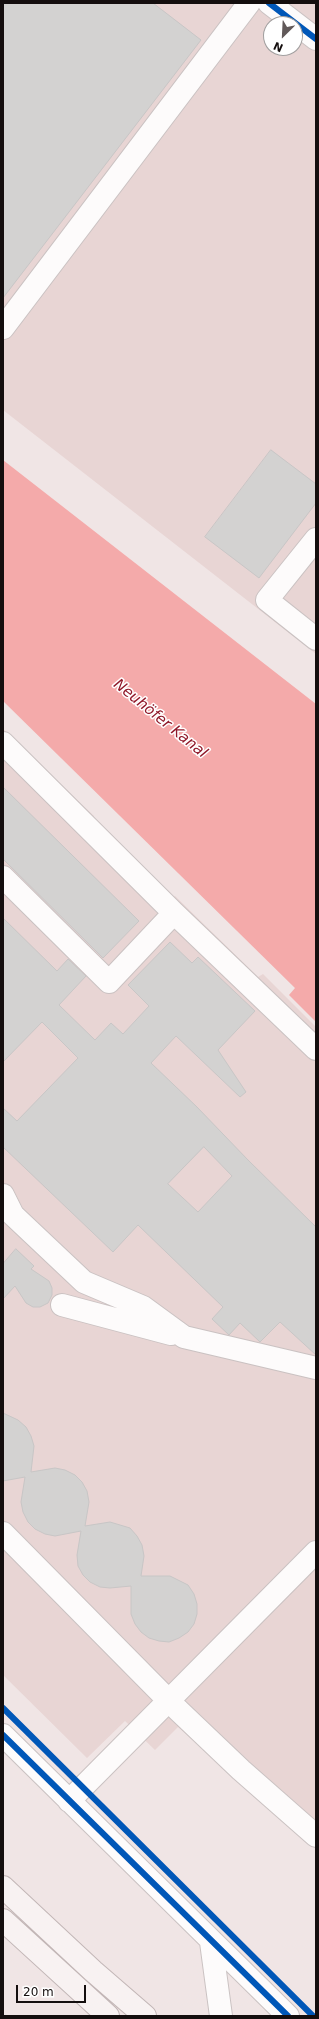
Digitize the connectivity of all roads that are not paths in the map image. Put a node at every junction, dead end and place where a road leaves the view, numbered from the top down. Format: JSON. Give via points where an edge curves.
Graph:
{"nodes":[{"id":1,"x":248,"y":3,"type":"edge"},
{"id":2,"x":269,"y":3,"type":"edge"},
{"id":3,"x":316,"y":39,"type":"edge"},
{"id":4,"x":3,"y":328,"type":"edge"},
{"id":5,"x":316,"y":539,"type":"edge"},
{"id":6,"x":316,"y":639,"type":"edge"},
{"id":7,"x":3,"y":743,"type":"edge"},
{"id":8,"x":3,"y":877,"type":"edge"},
{"id":9,"x":174,"y":913,"type":"junction"},
{"id":10,"x":316,"y":1049,"type":"edge"},
{"id":11,"x":3,"y":1195,"type":"edge"},
{"id":12,"x":62,"y":1305,"type":"dead end"},
{"id":13,"x":184,"y":1337,"type":"junction"},
{"id":14,"x":316,"y":1368,"type":"edge"},
{"id":15,"x":3,"y":1533,"type":"edge"},
{"id":16,"x":316,"y":1552,"type":"edge"},
{"id":17,"x":168,"y":1700,"type":"junction"},
{"id":18,"x":3,"y":1735,"type":"edge"},
{"id":19,"x":69,"y":1801,"type":"junction"},
{"id":20,"x":316,"y":1836,"type":"edge"},
{"id":21,"x":3,"y":1887,"type":"edge"},
{"id":22,"x":3,"y":1920,"type":"edge"},
{"id":23,"x":211,"y":1942,"type":"junction"},
{"id":24,"x":108,"y":2016,"type":"edge"},
{"id":25,"x":145,"y":2016,"type":"edge"},
{"id":26,"x":221,"y":2016,"type":"edge"},
{"id":27,"x":288,"y":2016,"type":"edge"}],
"edges":[{"from":1,"to":4,"type":"street"},
{"from":2,"to":3,"type":"street"},
{"from":5,"to":6,"type":"street","via":[[267,600]]},
{"from":7,"to":9,"type":"street"},
{"from":8,"to":9,"type":"street","via":[[109,982]]},
{"from":9,"to":10,"type":"street"},
{"from":11,"to":13,"type":"street","via":[[13,1214],[84,1282],[143,1308]]},
{"from":12,"to":13,"type":"street"},
{"from":13,"to":14,"type":"street"},
{"from":15,"to":17,"type":"street"},
{"from":16,"to":17,"type":"street"},
{"from":17,"to":19,"type":"street"},
{"from":17,"to":20,"type":"street","via":[[241,1770]]},
{"from":18,"to":19,"type":"street"},
{"from":19,"to":23,"type":"street"},
{"from":21,"to":25,"type":"main road"},
{"from":22,"to":24,"type":"main road"},
{"from":23,"to":26,"type":"street"},
{"from":23,"to":27,"type":"street"}]}
